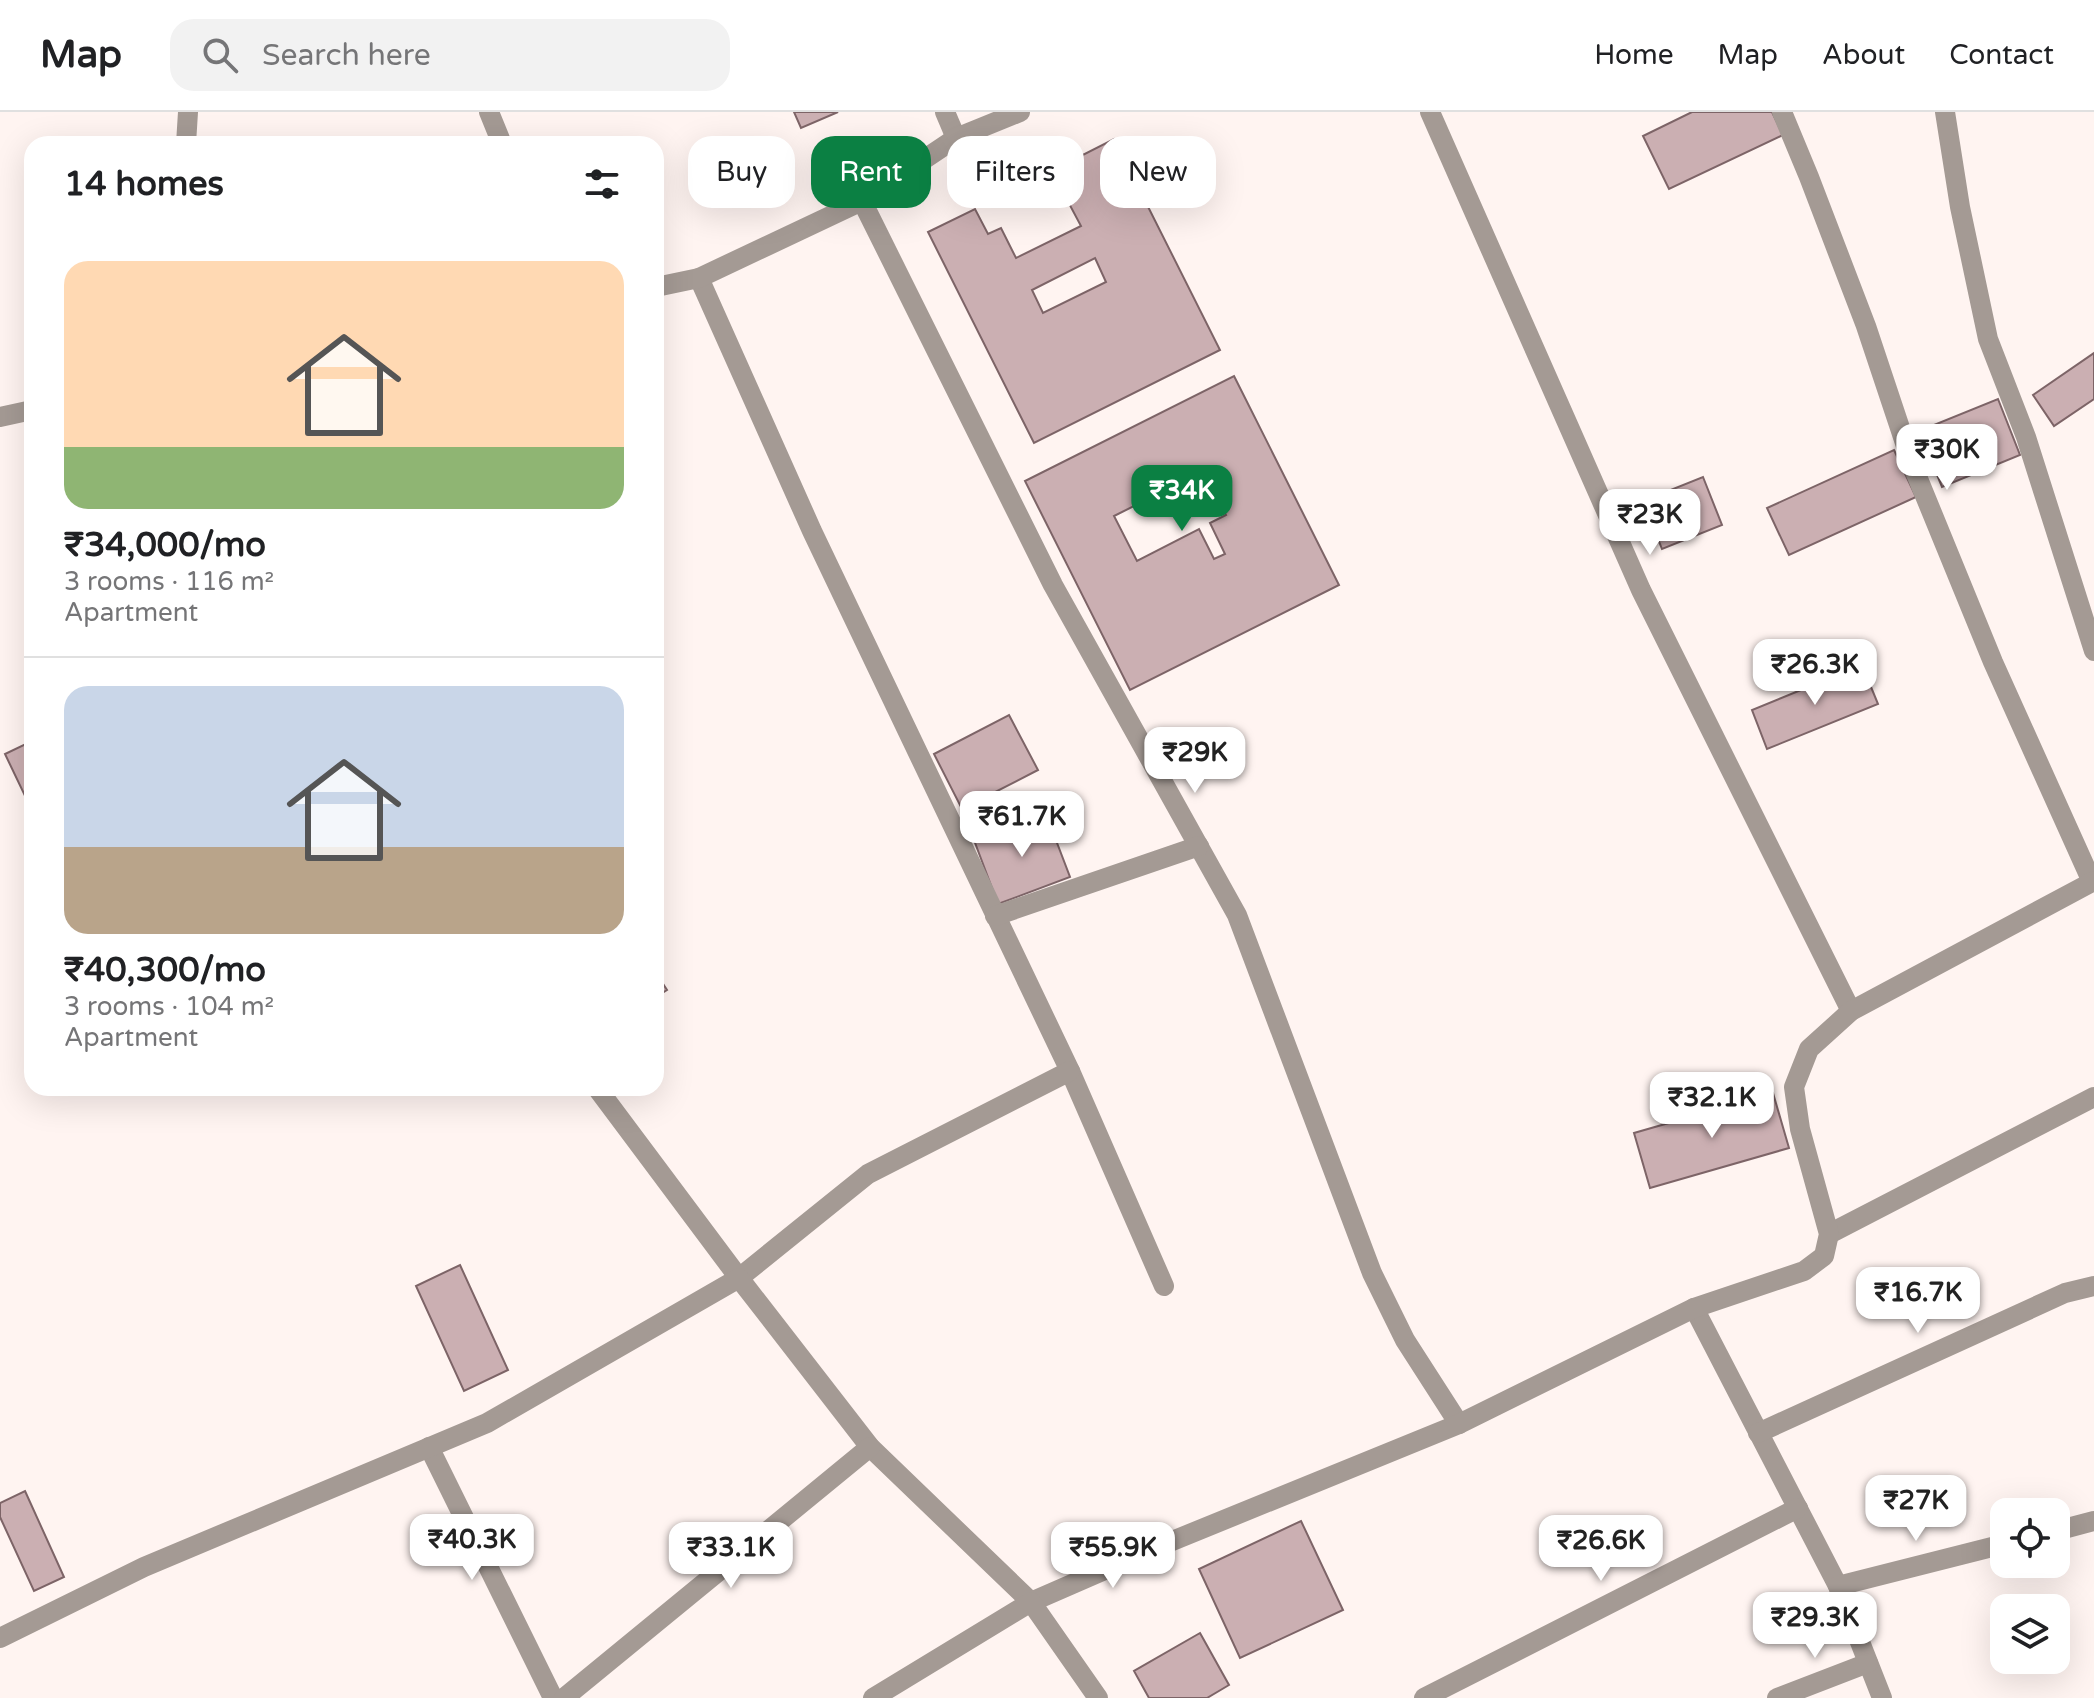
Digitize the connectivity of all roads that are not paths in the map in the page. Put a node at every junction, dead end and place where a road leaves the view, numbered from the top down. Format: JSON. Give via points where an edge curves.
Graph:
{"nodes":[{"id":1,"x":188,"y":112,"type":"edge"},
{"id":2,"x":489,"y":112,"type":"edge"},
{"id":3,"x":945,"y":112,"type":"edge"},
{"id":4,"x":1020,"y":112,"type":"edge"},
{"id":5,"x":1430,"y":112,"type":"edge"},
{"id":6,"x":1782,"y":112,"type":"edge"},
{"id":7,"x":1945,"y":112,"type":"edge"},
{"id":8,"x":186,"y":136,"type":"edge"},
{"id":9,"x":499,"y":136,"type":"edge"},
{"id":10,"x":955,"y":136,"type":"edge"},
{"id":11,"x":961,"y":136,"type":"edge"},
{"id":12,"x":847,"y":208,"type":"edge"},
{"id":13,"x":865,"y":208,"type":"edge"},
{"id":14,"x":699,"y":278,"type":"junction"},
{"id":15,"x":664,"y":285,"type":"edge"},
{"id":16,"x":24,"y":412,"type":"edge"},
{"id":17,"x":0,"y":417,"type":"edge"},
{"id":18,"x":2094,"y":651,"type":"edge"},
{"id":19,"x":1199,"y":846,"type":"junction"},
{"id":20,"x":2093,"y":882,"type":"edge"},
{"id":21,"x":995,"y":916,"type":"junction"},
{"id":22,"x":1851,"y":1011,"type":"junction"},
{"id":23,"x":1070,"y":1071,"type":"junction"},
{"id":24,"x":603,"y":1096,"type":"edge"},
{"id":25,"x":2094,"y":1097,"type":"edge"},
{"id":26,"x":1829,"y":1234,"type":"junction"},
{"id":27,"x":739,"y":1278,"type":"junction"},
{"id":28,"x":1164,"y":1286,"type":"dead end"},
{"id":29,"x":2094,"y":1286,"type":"edge"},
{"id":30,"x":1694,"y":1308,"type":"junction"},
{"id":31,"x":1459,"y":1424,"type":"junction"},
{"id":32,"x":1758,"y":1433,"type":"junction"},
{"id":33,"x":429,"y":1447,"type":"junction"},
{"id":34,"x":870,"y":1447,"type":"junction"},
{"id":35,"x":1798,"y":1508,"type":"junction"},
{"id":36,"x":2094,"y":1521,"type":"edge"},
{"id":37,"x":2070,"y":1527,"type":"edge"},
{"id":38,"x":1990,"y":1548,"type":"edge"},
{"id":39,"x":1838,"y":1586,"type":"junction"},
{"id":40,"x":1031,"y":1602,"type":"junction"},
{"id":41,"x":0,"y":1638,"type":"edge"},
{"id":42,"x":1868,"y":1663,"type":"junction"},
{"id":43,"x":553,"y":1698,"type":"edge"},
{"id":44,"x":564,"y":1698,"type":"edge"},
{"id":45,"x":873,"y":1698,"type":"edge"},
{"id":46,"x":1098,"y":1698,"type":"edge"},
{"id":47,"x":1424,"y":1698,"type":"edge"},
{"id":48,"x":1777,"y":1698,"type":"edge"},
{"id":49,"x":1882,"y":1698,"type":"edge"}],
"edges":[{"from":1,"to":8,"type":"street"},
{"from":2,"to":9,"type":"street"},
{"from":3,"to":10,"type":"street"},
{"from":4,"to":11,"type":"street"},
{"from":5,"to":22,"type":"street","via":[[1641,590]]},
{"from":6,"to":20,"type":"street","via":[[1866,326],[1912,464],[1993,662]]},
{"from":7,"to":18,"type":"street","via":[[1988,339],[2026,437]]},
{"from":12,"to":14,"type":"street"},
{"from":13,"to":19,"type":"street","via":[[1053,585]]},
{"from":14,"to":15,"type":"street"},
{"from":14,"to":21,"type":"street"},
{"from":16,"to":17,"type":"street"},
{"from":19,"to":21,"type":"street"},
{"from":19,"to":31,"type":"street","via":[[1237,915],[1372,1273],[1405,1340]]},
{"from":20,"to":22,"type":"street"},
{"from":21,"to":23,"type":"street"},
{"from":22,"to":26,"type":"street","via":[[1809,1049],[1794,1087]]},
{"from":23,"to":27,"type":"street","via":[[868,1174]]},
{"from":23,"to":28,"type":"street"},
{"from":24,"to":27,"type":"street"},
{"from":25,"to":26,"type":"street"},
{"from":26,"to":30,"type":"street","via":[[1824,1256],[1804,1271]]},
{"from":27,"to":33,"type":"street","via":[[487,1423]]},
{"from":27,"to":34,"type":"street"},
{"from":29,"to":32,"type":"street","via":[[2065,1293]]},
{"from":30,"to":31,"type":"street"},
{"from":30,"to":32,"type":"street"},
{"from":31,"to":40,"type":"street"},
{"from":32,"to":35,"type":"street"},
{"from":33,"to":41,"type":"street","via":[[144,1567]]},
{"from":33,"to":43,"type":"street"},
{"from":34,"to":40,"type":"street"},
{"from":34,"to":44,"type":"street"},
{"from":35,"to":39,"type":"street"},
{"from":35,"to":47,"type":"street"},
{"from":36,"to":37,"type":"street"},
{"from":38,"to":39,"type":"street"},
{"from":39,"to":42,"type":"street"},
{"from":40,"to":45,"type":"street"},
{"from":40,"to":46,"type":"street"},
{"from":42,"to":48,"type":"street"},
{"from":42,"to":49,"type":"street"}]}
